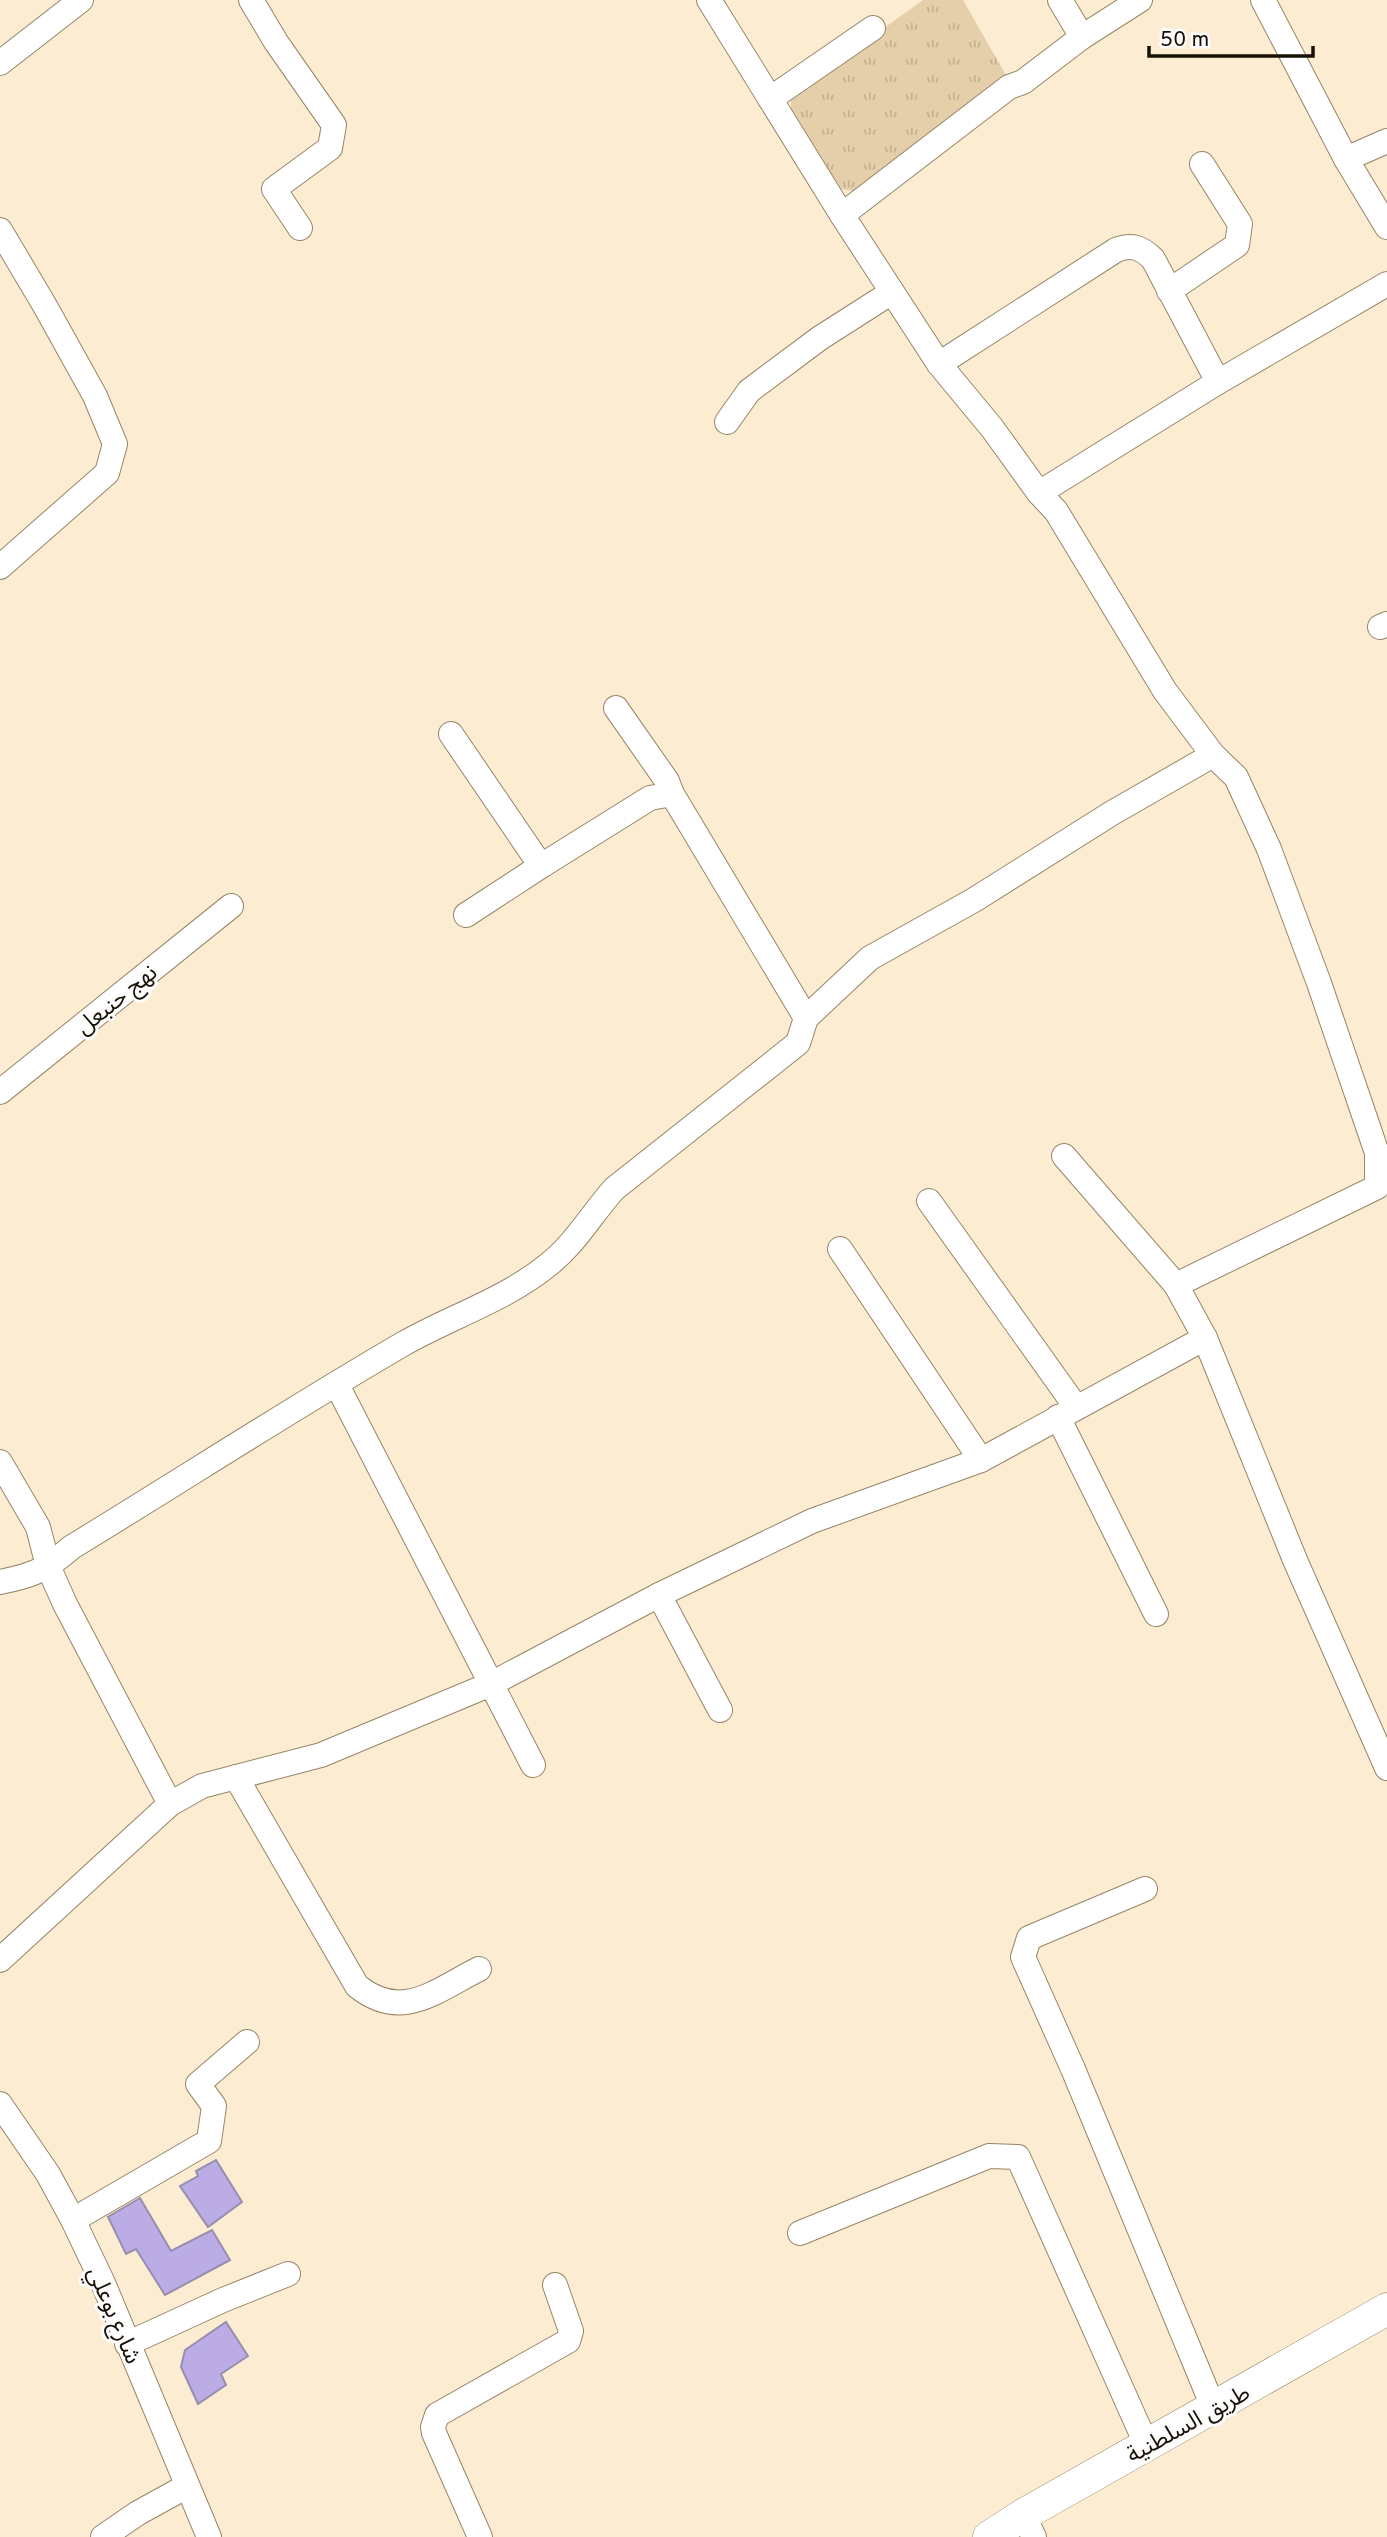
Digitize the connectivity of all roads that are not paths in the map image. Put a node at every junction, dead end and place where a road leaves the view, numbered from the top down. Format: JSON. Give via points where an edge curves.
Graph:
{"nodes":[{"id":1,"x":80,"y":0,"type":"edge"},
{"id":2,"x":251,"y":0,"type":"edge"},
{"id":3,"x":709,"y":0,"type":"edge"},
{"id":4,"x":1060,"y":0,"type":"edge"},
{"id":5,"x":1140,"y":0,"type":"edge"},
{"id":6,"x":1263,"y":0,"type":"edge"},
{"id":7,"x":873,"y":28,"type":"dead end"},
{"id":8,"x":1082,"y":37,"type":"junction"},
{"id":9,"x":0,"y":63,"type":"edge"},
{"id":10,"x":770,"y":99,"type":"junction"},
{"id":11,"x":1387,"y":141,"type":"edge"},
{"id":12,"x":1346,"y":159,"type":"junction"},
{"id":13,"x":1202,"y":164,"type":"dead end"},
{"id":14,"x":842,"y":215,"type":"junction"},
{"id":15,"x":1387,"y":227,"type":"edge"},
{"id":16,"x":300,"y":228,"type":"dead end"},
{"id":17,"x":0,"y":230,"type":"edge"},
{"id":18,"x":1387,"y":284,"type":"edge"},
{"id":19,"x":1169,"y":291,"type":"junction"},
{"id":20,"x":892,"y":292,"type":"junction"},
{"id":21,"x":1357,"y":300,"type":"junction"},
{"id":22,"x":1387,"y":304,"type":"edge"},
{"id":23,"x":939,"y":364,"type":"junction"},
{"id":24,"x":1218,"y":382,"type":"junction"},
{"id":25,"x":727,"y":422,"type":"dead end"},
{"id":26,"x":1039,"y":493,"type":"junction"},
{"id":27,"x":0,"y":567,"type":"edge"},
{"id":28,"x":616,"y":708,"type":"dead end"},
{"id":29,"x":452,"y":734,"type":"dead end"},
{"id":30,"x":1213,"y":755,"type":"junction"},
{"id":31,"x":672,"y":794,"type":"junction"},
{"id":32,"x":541,"y":866,"type":"junction"},
{"id":33,"x":231,"y":906,"type":"dead end"},
{"id":34,"x":466,"y":915,"type":"dead end"},
{"id":35,"x":806,"y":1018,"type":"junction"},
{"id":36,"x":0,"y":1091,"type":"edge"},
{"id":37,"x":1064,"y":1156,"type":"dead end"},
{"id":38,"x":1382,"y":1186,"type":"edge"},
{"id":39,"x":929,"y":1201,"type":"dead end"},
{"id":40,"x":840,"y":1249,"type":"dead end"},
{"id":41,"x":1176,"y":1285,"type":"junction"},
{"id":42,"x":1205,"y":1338,"type":"junction"},
{"id":43,"x":337,"y":1385,"type":"junction"},
{"id":44,"x":1067,"y":1412,"type":"junction"},
{"id":45,"x":981,"y":1460,"type":"junction"},
{"id":46,"x":0,"y":1462,"type":"edge"},
{"id":47,"x":48,"y":1566,"type":"junction"},
{"id":48,"x":0,"y":1582,"type":"edge"},
{"id":49,"x":659,"y":1595,"type":"junction"},
{"id":50,"x":1156,"y":1614,"type":"dead end"},
{"id":51,"x":491,"y":1684,"type":"junction"},
{"id":52,"x":720,"y":1710,"type":"dead end"},
{"id":53,"x":1380,"y":1730,"type":"edge"},
{"id":54,"x":533,"y":1765,"type":"dead end"},
{"id":55,"x":1387,"y":1768,"type":"edge"},
{"id":56,"x":236,"y":1777,"type":"junction"},
{"id":57,"x":170,"y":1804,"type":"junction"},
{"id":58,"x":1145,"y":1889,"type":"dead end"},
{"id":59,"x":0,"y":1960,"type":"edge"},
{"id":60,"x":479,"y":1969,"type":"dead end"},
{"id":61,"x":247,"y":2042,"type":"dead end"},
{"id":62,"x":0,"y":2104,"type":"edge"},
{"id":63,"x":73,"y":2220,"type":"junction"},
{"id":64,"x":800,"y":2233,"type":"dead end"},
{"id":65,"x":288,"y":2274,"type":"dead end"},
{"id":66,"x":555,"y":2285,"type":"dead end"},
{"id":67,"x":1387,"y":2309,"type":"edge"},
{"id":68,"x":127,"y":2344,"type":"junction"},
{"id":69,"x":1214,"y":2409,"type":"junction"},
{"id":70,"x":1147,"y":2446,"type":"junction"},
{"id":71,"x":187,"y":2486,"type":"junction"},
{"id":72,"x":1029,"y":2526,"type":"edge"},
{"id":73,"x":103,"y":2537,"type":"edge"},
{"id":74,"x":208,"y":2537,"type":"edge"},
{"id":75,"x":480,"y":2537,"type":"edge"},
{"id":76,"x":989,"y":2537,"type":"edge"}],
"edges":[{"from":1,"to":9,"type":"street"},
{"from":2,"to":16,"type":"street","via":[[334,125],[330,148],[274,190]]},
{"from":3,"to":10,"type":"street"},
{"from":4,"to":8,"type":"street"},
{"from":5,"to":8,"type":"street"},
{"from":6,"to":12,"type":"street"},
{"from":7,"to":10,"type":"street"},
{"from":8,"to":14,"type":"street"},
{"from":10,"to":14,"type":"street"},
{"from":11,"to":12,"type":"street"},
{"from":12,"to":15,"type":"street"},
{"from":13,"to":19,"type":"street","via":[[1240,224],[1237,245]]},
{"from":14,"to":20,"type":"street"},
{"from":17,"to":27,"type":"street","via":[[89,385],[116,444],[107,473]]},
{"from":18,"to":21,"type":"street"},
{"from":19,"to":23,"type":"street","via":[[1153,259],[1136,246],[1125,246]]},
{"from":19,"to":24,"type":"street"},
{"from":20,"to":23,"type":"street"},
{"from":20,"to":25,"type":"street","via":[[750,391]]},
{"from":21,"to":22,"type":"street"},
{"from":21,"to":24,"type":"street"},
{"from":23,"to":26,"type":"street"},
{"from":24,"to":26,"type":"street"},
{"from":26,"to":30,"type":"street","via":[[1056,511],[1165,691]]},
{"from":28,"to":31,"type":"street"},
{"from":29,"to":32,"type":"street"},
{"from":30,"to":35,"type":"street","via":[[870,958]]},
{"from":30,"to":38,"type":"street","via":[[1236,777],[1269,849],[1377,1153]]},
{"from":31,"to":32,"type":"street","via":[[650,797]]},
{"from":31,"to":35,"type":"street"},
{"from":32,"to":34,"type":"street"},
{"from":33,"to":36,"type":"street","name":"نهج حنبعل"},
{"from":35,"to":43,"type":"street","via":[[798,1043],[614,1189],[575,1240],[547,1266]]},
{"from":37,"to":41,"type":"street"},
{"from":38,"to":41,"type":"street"},
{"from":39,"to":44,"type":"street"},
{"from":40,"to":45,"type":"street"},
{"from":41,"to":42,"type":"street"},
{"from":42,"to":44,"type":"street"},
{"from":42,"to":53,"type":"street","via":[[1295,1560]]},
{"from":43,"to":47,"type":"street"},
{"from":43,"to":51,"type":"street"},
{"from":44,"to":45,"type":"street"},
{"from":44,"to":50,"type":"street"},
{"from":45,"to":49,"type":"street","via":[[811,1521]]},
{"from":46,"to":47,"type":"street","via":[[38,1527]]},
{"from":47,"to":48,"type":"street","via":[[31,1576]]},
{"from":47,"to":57,"type":"street"},
{"from":49,"to":51,"type":"street"},
{"from":49,"to":52,"type":"street"},
{"from":51,"to":54,"type":"street"},
{"from":51,"to":56,"type":"street","via":[[321,1755]]},
{"from":53,"to":55,"type":"street"},
{"from":56,"to":57,"type":"street","via":[[202,1786]]},
{"from":56,"to":60,"type":"street","via":[[365,1993],[390,2004],[415,2001]]},
{"from":57,"to":59,"type":"street"},
{"from":58,"to":69,"type":"street","via":[[1028,1938],[1023,1957]]},
{"from":61,"to":63,"type":"street","via":[[198,2084],[214,2106],[209,2141]]},
{"from":62,"to":63,"type":"street","name":"شارع بوعلي"},
{"from":63,"to":68,"type":"street","name":"شارع بوعلي"},
{"from":64,"to":70,"type":"street","via":[[989,2155],[1018,2157]]},
{"from":65,"to":68,"type":"street"},
{"from":66,"to":75,"type":"street","via":[[571,2331],[568,2341],[434,2420],[434,2433]]},
{"from":67,"to":69,"type":"main road","name":"طريق السلطنية"},
{"from":68,"to":71,"type":"street","name":"شارع بوعلي"},
{"from":69,"to":70,"type":"main road","name":"طريق السلطنية"},
{"from":70,"to":72,"type":"main road","name":"طريق السلطنية"},
{"from":71,"to":73,"type":"street"},
{"from":71,"to":74,"type":"street","name":"شارع بوعلي"},
{"from":72,"to":76,"type":"main road","name":"طريق السلطنية"}]}
